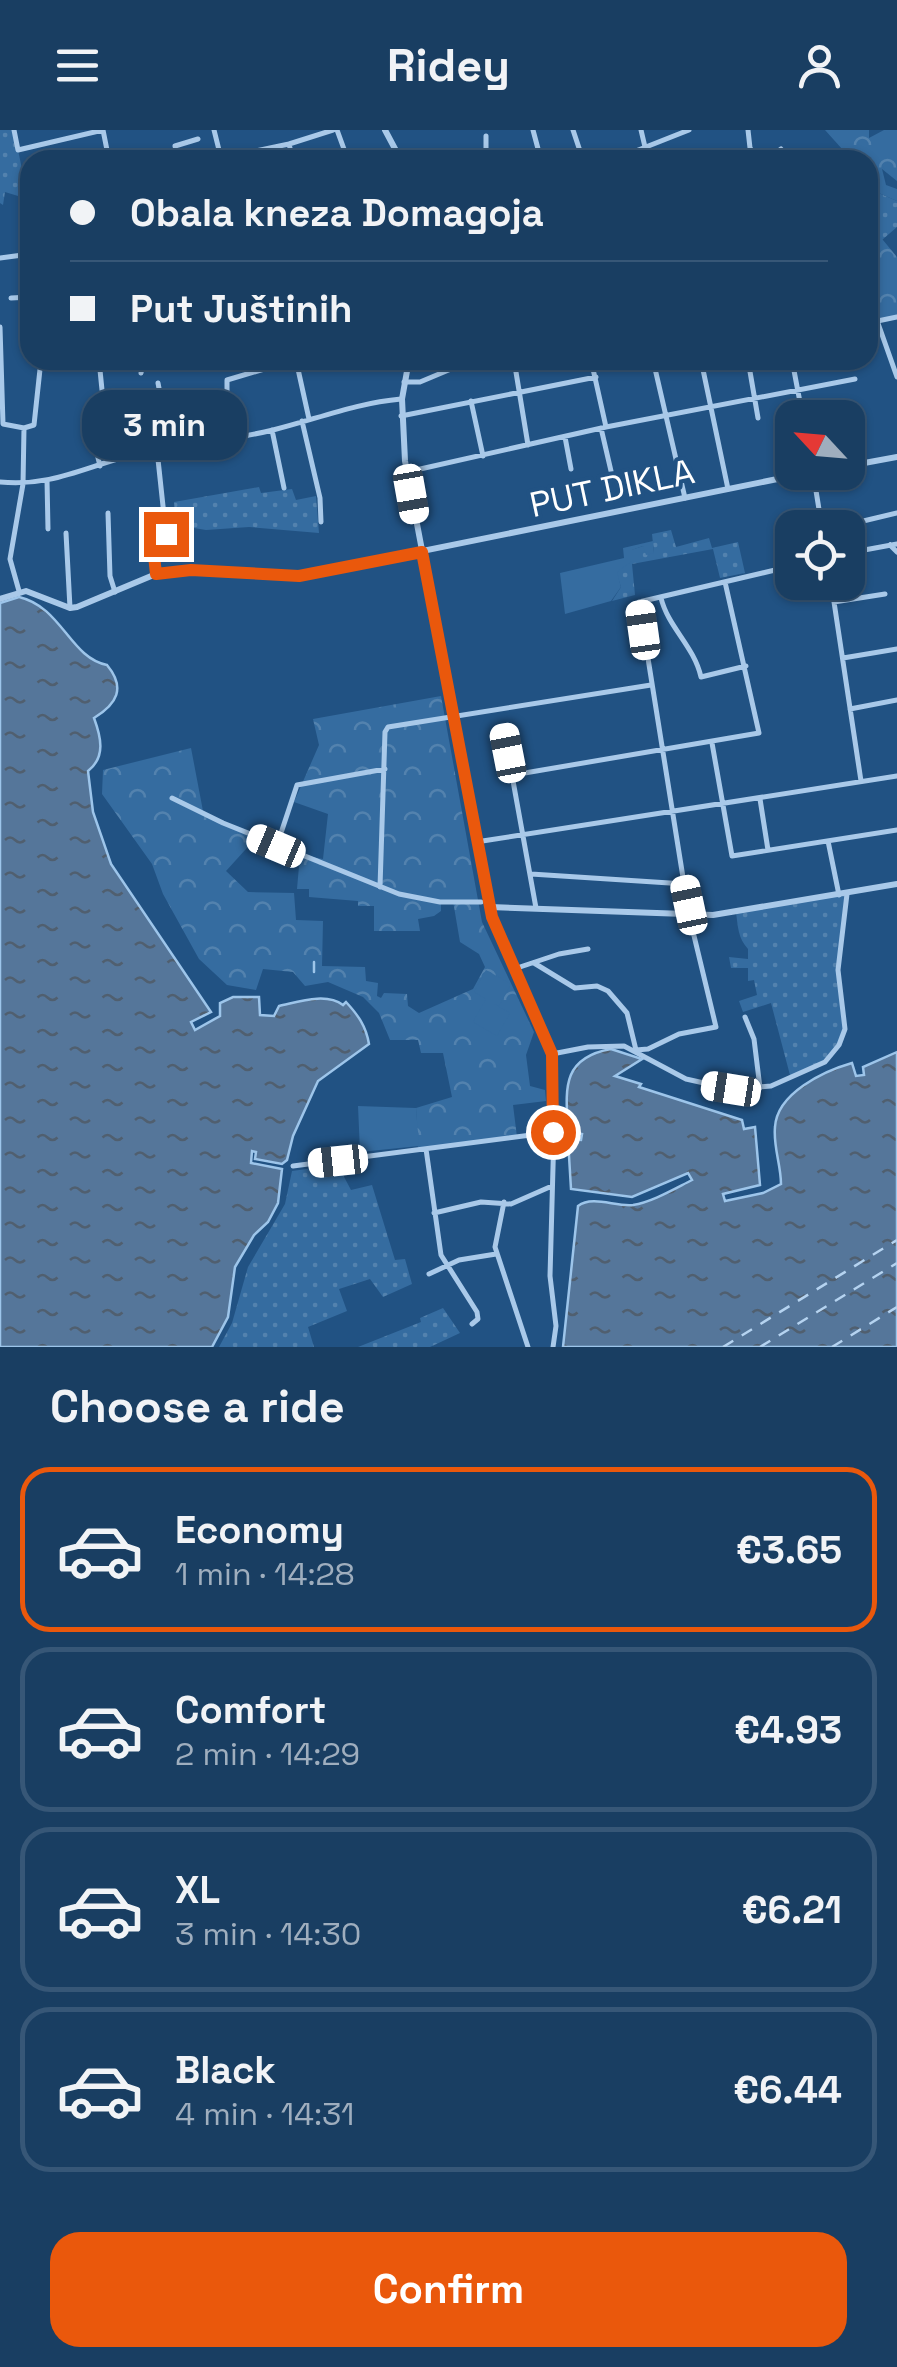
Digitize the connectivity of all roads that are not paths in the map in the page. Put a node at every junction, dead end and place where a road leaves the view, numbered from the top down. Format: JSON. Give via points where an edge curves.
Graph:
{"nodes":[{"id":1,"x":14,"y":130,"type":"edge"},
{"id":2,"x":103,"y":130,"type":"edge"},
{"id":3,"x":335,"y":130,"type":"edge"},
{"id":4,"x":641,"y":130,"type":"edge"},
{"id":5,"x":690,"y":130,"type":"edge"},
{"id":6,"x":486,"y":136,"type":"dead end"},
{"id":7,"x":198,"y":138,"type":"dead end"},
{"id":8,"x":289,"y":144,"type":"junction"},
{"id":9,"x":645,"y":147,"type":"junction"},
{"id":10,"x":177,"y":150,"type":"edge"},
{"id":11,"x":270,"y":150,"type":"edge"},
{"id":12,"x":290,"y":150,"type":"edge"},
{"id":13,"x":486,"y":150,"type":"edge"},
{"id":14,"x":638,"y":150,"type":"edge"},
{"id":15,"x":11,"y":298,"type":"dead end"},
{"id":16,"x":20,"y":298,"type":"edge"},
{"id":17,"x":897,"y":317,"type":"edge"},
{"id":18,"x":878,"y":322,"type":"joint"},
{"id":19,"x":0,"y":326,"type":"edge"},
{"id":20,"x":896,"y":368,"type":"edge"},
{"id":21,"x":40,"y":370,"type":"edge"},
{"id":22,"x":100,"y":370,"type":"edge"},
{"id":23,"x":142,"y":370,"type":"edge"},
{"id":24,"x":258,"y":370,"type":"edge"},
{"id":25,"x":298,"y":370,"type":"edge"},
{"id":26,"x":407,"y":370,"type":"edge"},
{"id":27,"x":449,"y":370,"type":"edge"},
{"id":28,"x":515,"y":370,"type":"edge"},
{"id":29,"x":594,"y":370,"type":"edge"},
{"id":30,"x":656,"y":370,"type":"edge"},
{"id":31,"x":703,"y":370,"type":"edge"},
{"id":32,"x":750,"y":370,"type":"edge"},
{"id":33,"x":794,"y":370,"type":"edge"},
{"id":34,"x":141,"y":373,"type":"dead end"},
{"id":35,"x":596,"y":378,"type":"junction"},
{"id":36,"x":897,"y":378,"type":"edge"},
{"id":37,"x":854,"y":380,"type":"dead end"},
{"id":38,"x":404,"y":382,"type":"junction"},
{"id":39,"x":158,"y":383,"type":"dead end"},
{"id":40,"x":102,"y":390,"type":"dead end"},
{"id":41,"x":798,"y":391,"type":"junction"},
{"id":42,"x":518,"y":392,"type":"junction"},
{"id":43,"x":402,"y":399,"type":"junction"},
{"id":44,"x":756,"y":400,"type":"junction"},
{"id":45,"x":800,"y":400,"type":"edge"},
{"id":46,"x":471,"y":401,"type":"junction"},
{"id":47,"x":108,"y":402,"type":"dead end"},
{"id":48,"x":710,"y":407,"type":"junction"},
{"id":49,"x":133,"y":409,"type":"dead end"},
{"id":50,"x":401,"y":416,"type":"junction"},
{"id":51,"x":666,"y":418,"type":"junction"},
{"id":52,"x":758,"y":418,"type":"dead end"},
{"id":53,"x":305,"y":420,"type":"junction"},
{"id":54,"x":90,"y":425,"type":"dead end"},
{"id":55,"x":24,"y":428,"type":"junction"},
{"id":56,"x":604,"y":428,"type":"junction"},
{"id":57,"x":272,"y":430,"type":"junction"},
{"id":58,"x":564,"y":437,"type":"junction"},
{"id":59,"x":228,"y":439,"type":"junction"},
{"id":60,"x":528,"y":445,"type":"junction"},
{"id":61,"x":170,"y":448,"type":"junction"},
{"id":62,"x":157,"y":450,"type":"junction"},
{"id":63,"x":142,"y":453,"type":"junction"},
{"id":64,"x":483,"y":456,"type":"junction"},
{"id":65,"x":897,"y":456,"type":"edge"},
{"id":66,"x":114,"y":460,"type":"junction"},
{"id":67,"x":865,"y":463,"type":"edge"},
{"id":68,"x":100,"y":466,"type":"junction"},
{"id":69,"x":572,"y":468,"type":"dead end"},
{"id":70,"x":611,"y":471,"type":"dead end"},
{"id":71,"x":407,"y":472,"type":"junction"},
{"id":72,"x":775,"y":479,"type":"edge"},
{"id":73,"x":47,"y":480,"type":"junction"},
{"id":74,"x":0,"y":482,"type":"edge"},
{"id":75,"x":22,"y":484,"type":"junction"},
{"id":76,"x":284,"y":488,"type":"dead end"},
{"id":77,"x":728,"y":489,"type":"junction"},
{"id":78,"x":685,"y":498,"type":"junction"},
{"id":79,"x":108,"y":512,"type":"dead end"},
{"id":80,"x":897,"y":513,"type":"edge"},
{"id":81,"x":865,"y":521,"type":"edge"},
{"id":82,"x":322,"y":522,"type":"dead end"},
{"id":83,"x":48,"y":529,"type":"dead end"},
{"id":84,"x":66,"y":533,"type":"dead end"},
{"id":85,"x":893,"y":544,"type":"edge"},
{"id":86,"x":865,"y":550,"type":"edge"},
{"id":87,"x":422,"y":552,"type":"junction"},
{"id":88,"x":897,"y":552,"type":"edge"},
{"id":89,"x":775,"y":570,"type":"edge"},
{"id":90,"x":156,"y":574,"type":"junction"},
{"id":91,"x":725,"y":582,"type":"junction"},
{"id":92,"x":19,"y":591,"type":"junction"},
{"id":93,"x":115,"y":592,"type":"junction"},
{"id":94,"x":885,"y":594,"type":"dead end"},
{"id":95,"x":661,"y":597,"type":"junction"},
{"id":96,"x":0,"y":599,"type":"edge"},
{"id":97,"x":834,"y":602,"type":"joint"},
{"id":98,"x":70,"y":608,"type":"junction"},
{"id":99,"x":897,"y":648,"type":"edge"},
{"id":100,"x":843,"y":658,"type":"junction"},
{"id":101,"x":746,"y":666,"type":"junction"},
{"id":102,"x":651,"y":685,"type":"junction"},
{"id":103,"x":897,"y":700,"type":"edge"},
{"id":104,"x":850,"y":709,"type":"junction"},
{"id":105,"x":452,"y":719,"type":"junction"},
{"id":106,"x":504,"y":731,"type":"dead end"},
{"id":107,"x":711,"y":742,"type":"junction"},
{"id":108,"x":662,"y":750,"type":"junction"},
{"id":109,"x":385,"y":769,"type":"junction"},
{"id":110,"x":513,"y":775,"type":"junction"},
{"id":111,"x":897,"y":776,"type":"edge"},
{"id":112,"x":861,"y":781,"type":"junction"},
{"id":113,"x":172,"y":798,"type":"dead end"},
{"id":114,"x":760,"y":798,"type":"junction"},
{"id":115,"x":724,"y":804,"type":"junction"},
{"id":116,"x":672,"y":812,"type":"junction"},
{"id":117,"x":897,"y":830,"type":"edge"},
{"id":118,"x":525,"y":835,"type":"junction"},
{"id":119,"x":828,"y":841,"type":"junction"},
{"id":120,"x":476,"y":842,"type":"junction"},
{"id":121,"x":276,"y":846,"type":"junction"},
{"id":122,"x":768,"y":850,"type":"junction"},
{"id":123,"x":531,"y":874,"type":"junction"},
{"id":124,"x":684,"y":884,"type":"junction"},
{"id":125,"x":897,"y":884,"type":"edge"},
{"id":126,"x":380,"y":887,"type":"junction"},
{"id":127,"x":843,"y":895,"type":"junction"},
{"id":128,"x":480,"y":902,"type":"dead end"},
{"id":129,"x":490,"y":906,"type":"junction"},
{"id":130,"x":536,"y":908,"type":"junction"},
{"id":131,"x":689,"y":915,"type":"junction"},
{"id":132,"x":588,"y":949,"type":"dead end"},
{"id":133,"x":534,"y":963,"type":"junction"},
{"id":134,"x":514,"y":968,"type":"junction"},
{"id":135,"x":745,"y":1017,"type":"dead end"},
{"id":136,"x":636,"y":1050,"type":"junction"},
{"id":137,"x":552,"y":1054,"type":"junction"},
{"id":138,"x":760,"y":1088,"type":"junction"},
{"id":139,"x":554,"y":1132,"type":"junction"},
{"id":140,"x":426,"y":1148,"type":"junction"},
{"id":141,"x":293,"y":1166,"type":"dead end"},
{"id":142,"x":552,"y":1186,"type":"junction"},
{"id":143,"x":504,"y":1202,"type":"junction"},
{"id":144,"x":434,"y":1213,"type":"junction"},
{"id":145,"x":498,"y":1253,"type":"junction"},
{"id":146,"x":448,"y":1266,"type":"junction"},
{"id":147,"x":430,"y":1274,"type":"dead end"},
{"id":148,"x":472,"y":1324,"type":"dead end"},
{"id":149,"x":528,"y":1347,"type":"edge"},
{"id":150,"x":553,"y":1347,"type":"edge"}],
"edges":[{"from":1,"to":2,"type":"street","via":[[18,150]]},
{"from":3,"to":8,"type":"street"},
{"from":4,"to":9,"type":"street"},
{"from":5,"to":9,"type":"street"},
{"from":6,"to":13,"type":"street"},
{"from":7,"to":10,"type":"street"},
{"from":8,"to":11,"type":"street"},
{"from":8,"to":12,"type":"street"},
{"from":9,"to":14,"type":"street"},
{"from":15,"to":16,"type":"street"},
{"from":17,"to":18,"type":"street"},
{"from":18,"to":20,"type":"street"},
{"from":19,"to":55,"type":"street","via":[[3,424]]},
{"from":20,"to":36,"type":"street"},
{"from":21,"to":55,"type":"street","via":[[35,422]]},
{"from":22,"to":40,"type":"street"},
{"from":23,"to":34,"type":"street"},
{"from":24,"to":59,"type":"street","via":[[227,380]]},
{"from":25,"to":53,"type":"street"},
{"from":26,"to":38,"type":"street"},
{"from":27,"to":38,"type":"street"},
{"from":28,"to":42,"type":"street"},
{"from":29,"to":35,"type":"street"},
{"from":30,"to":51,"type":"street"},
{"from":31,"to":48,"type":"street"},
{"from":32,"to":44,"type":"street"},
{"from":33,"to":41,"type":"street"},
{"from":35,"to":42,"type":"street"},
{"from":35,"to":56,"type":"street"},
{"from":37,"to":41,"type":"street"},
{"from":38,"to":43,"type":"street"},
{"from":39,"to":61,"type":"street"},
{"from":41,"to":44,"type":"street"},
{"from":41,"to":45,"type":"street"},
{"from":42,"to":46,"type":"street"},
{"from":42,"to":60,"type":"street"},
{"from":43,"to":50,"type":"street"},
{"from":43,"to":53,"type":"street"},
{"from":44,"to":48,"type":"street"},
{"from":44,"to":52,"type":"street"},
{"from":46,"to":50,"type":"street"},
{"from":46,"to":64,"type":"street"},
{"from":47,"to":66,"type":"street","via":[[100,404]]},
{"from":48,"to":51,"type":"street"},
{"from":48,"to":77,"type":"street"},
{"from":49,"to":63,"type":"street"},
{"from":50,"to":71,"type":"street"},
{"from":51,"to":56,"type":"street"},
{"from":51,"to":78,"type":"street"},
{"from":53,"to":57,"type":"street"},
{"from":53,"to":82,"type":"street"},
{"from":54,"to":68,"type":"street"},
{"from":55,"to":75,"type":"street"},
{"from":56,"to":58,"type":"street"},
{"from":56,"to":70,"type":"street"},
{"from":57,"to":59,"type":"street"},
{"from":57,"to":76,"type":"street"},
{"from":58,"to":60,"type":"street"},
{"from":58,"to":69,"type":"street"},
{"from":59,"to":61,"type":"street"},
{"from":60,"to":64,"type":"street"},
{"from":61,"to":62,"type":"street"},
{"from":62,"to":63,"type":"street"},
{"from":62,"to":90,"type":"street","via":[[166,534],[152,537]]},
{"from":63,"to":66,"type":"street"},
{"from":64,"to":71,"type":"street"},
{"from":65,"to":67,"type":"street"},
{"from":66,"to":68,"type":"street"},
{"from":68,"to":73,"type":"street"},
{"from":71,"to":87,"type":"street"},
{"from":72,"to":77,"type":"street","name":"PUT DIKLA"},
{"from":73,"to":75,"type":"street"},
{"from":73,"to":83,"type":"street"},
{"from":74,"to":75,"type":"street"},
{"from":75,"to":92,"type":"street","via":[[10,559]]},
{"from":77,"to":78,"type":"street","name":"PUT DIKLA"},
{"from":78,"to":87,"type":"street","name":"PUT DIKLA"},
{"from":79,"to":93,"type":"street"},
{"from":80,"to":81,"type":"street"},
{"from":84,"to":98,"type":"street"},
{"from":85,"to":86,"type":"street"},
{"from":85,"to":88,"type":"street"},
{"from":87,"to":90,"type":"street","name":"PUT DIKLA","via":[[299,576]]},
{"from":87,"to":105,"type":"street"},
{"from":89,"to":91,"type":"street"},
{"from":90,"to":93,"type":"street"},
{"from":91,"to":95,"type":"street"},
{"from":91,"to":101,"type":"street"},
{"from":92,"to":96,"type":"street"},
{"from":92,"to":98,"type":"street"},
{"from":93,"to":98,"type":"street"},
{"from":94,"to":97,"type":"street"},
{"from":95,"to":101,"type":"street","via":[[701,677]]},
{"from":95,"to":102,"type":"street","via":[[639,602]]},
{"from":97,"to":100,"type":"street"},
{"from":99,"to":100,"type":"street"},
{"from":100,"to":104,"type":"street"},
{"from":101,"to":107,"type":"street","via":[[759,733]]},
{"from":102,"to":105,"type":"street"},
{"from":102,"to":108,"type":"street"},
{"from":103,"to":104,"type":"street"},
{"from":104,"to":112,"type":"street"},
{"from":105,"to":109,"type":"street","via":[[388,727]]},
{"from":105,"to":120,"type":"street"},
{"from":106,"to":110,"type":"street"},
{"from":107,"to":108,"type":"street"},
{"from":107,"to":115,"type":"street"},
{"from":108,"to":110,"type":"street"},
{"from":108,"to":116,"type":"street"},
{"from":109,"to":121,"type":"street","via":[[297,785]]},
{"from":109,"to":126,"type":"street"},
{"from":110,"to":118,"type":"street"},
{"from":111,"to":112,"type":"street"},
{"from":112,"to":114,"type":"street"},
{"from":113,"to":121,"type":"street"},
{"from":114,"to":115,"type":"street"},
{"from":114,"to":122,"type":"street"},
{"from":115,"to":116,"type":"street"},
{"from":115,"to":122,"type":"street","via":[[732,856]]},
{"from":116,"to":118,"type":"street"},
{"from":116,"to":124,"type":"street"},
{"from":117,"to":119,"type":"street"},
{"from":118,"to":120,"type":"street"},
{"from":118,"to":123,"type":"street"},
{"from":119,"to":122,"type":"street"},
{"from":119,"to":127,"type":"street"},
{"from":120,"to":129,"type":"street"},
{"from":121,"to":126,"type":"street"},
{"from":123,"to":124,"type":"street"},
{"from":123,"to":130,"type":"street"},
{"from":124,"to":131,"type":"street"},
{"from":125,"to":127,"type":"street"},
{"from":126,"to":128,"type":"street","via":[[440,902]]},
{"from":127,"to":131,"type":"street"},
{"from":127,"to":138,"type":"street","via":[[838,970],[846,1019],[839,1045],[825,1062]]},
{"from":129,"to":130,"type":"street"},
{"from":129,"to":134,"type":"street"},
{"from":130,"to":131,"type":"street"},
{"from":131,"to":136,"type":"street","via":[[716,1026]]},
{"from":132,"to":133,"type":"street"},
{"from":133,"to":134,"type":"street"},
{"from":133,"to":136,"type":"street","via":[[575,988],[608,991],[627,1013]]},
{"from":134,"to":137,"type":"street"},
{"from":135,"to":138,"type":"street"},
{"from":136,"to":137,"type":"street","via":[[610,1044]]},
{"from":136,"to":138,"type":"street","via":[[707,1086]]},
{"from":137,"to":139,"type":"street"},
{"from":139,"to":140,"type":"street"},
{"from":139,"to":142,"type":"street"},
{"from":140,"to":141,"type":"street"},
{"from":140,"to":144,"type":"street"},
{"from":142,"to":143,"type":"street"},
{"from":142,"to":150,"type":"street"},
{"from":143,"to":144,"type":"street"},
{"from":143,"to":145,"type":"street"},
{"from":144,"to":146,"type":"street"},
{"from":145,"to":146,"type":"street"},
{"from":145,"to":149,"type":"street"},
{"from":146,"to":147,"type":"street"},
{"from":146,"to":148,"type":"street","via":[[476,1312]]}]}
